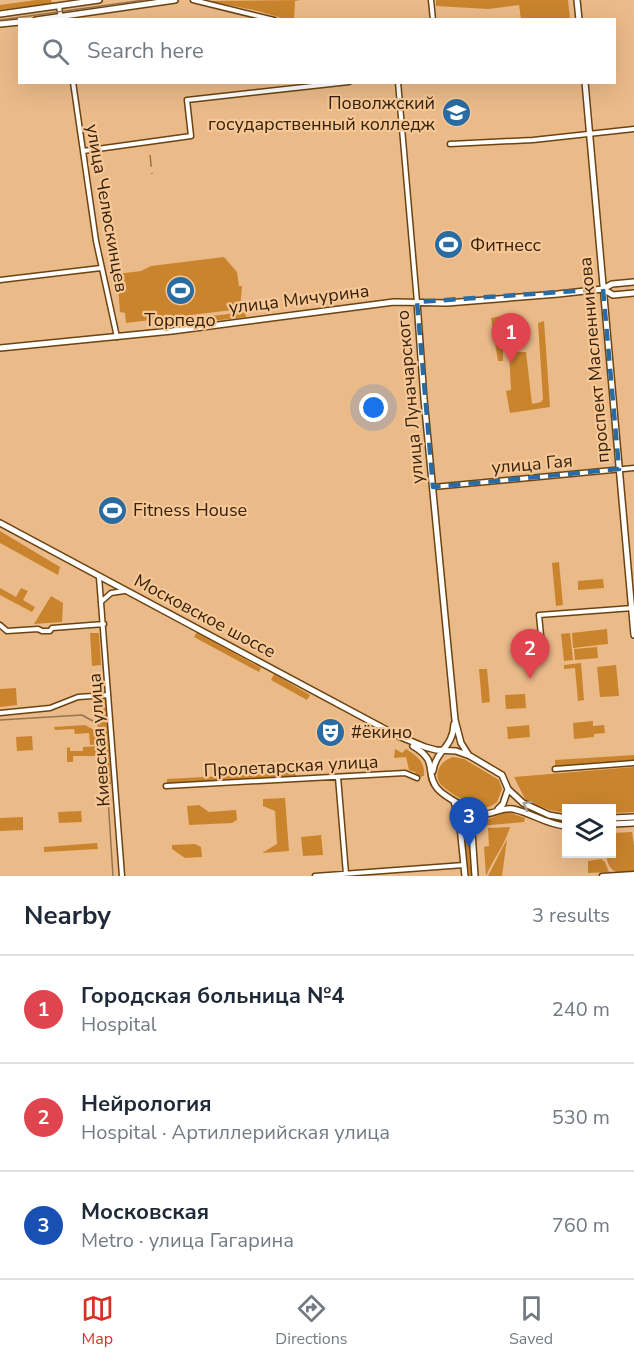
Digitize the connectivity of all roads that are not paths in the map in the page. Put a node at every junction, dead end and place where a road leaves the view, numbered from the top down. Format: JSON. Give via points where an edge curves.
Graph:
{"nodes":[{"id":1,"x":99,"y":0,"type":"edge"},
{"id":2,"x":175,"y":0,"type":"edge"},
{"id":3,"x":193,"y":0,"type":"edge"},
{"id":4,"x":431,"y":0,"type":"edge"},
{"id":5,"x":577,"y":0,"type":"edge"},
{"id":6,"x":59,"y":6,"type":"junction"},
{"id":7,"x":0,"y":14,"type":"edge"},
{"id":8,"x":61,"y":18,"type":"edge"},
{"id":9,"x":266,"y":18,"type":"edge"},
{"id":10,"x":433,"y":18,"type":"edge"},
{"id":11,"x":579,"y":18,"type":"edge"},
{"id":12,"x":18,"y":22,"type":"edge"},
{"id":13,"x":0,"y":24,"type":"edge"},
{"id":14,"x":73,"y":84,"type":"edge"},
{"id":15,"x":316,"y":84,"type":"edge"},
{"id":16,"x":398,"y":84,"type":"edge"},
{"id":17,"x":585,"y":84,"type":"edge"},
{"id":18,"x":299,"y":85,"type":"edge"},
{"id":19,"x":634,"y":129,"type":"edge"},
{"id":20,"x":589,"y":135,"type":"junction"},
{"id":21,"x":450,"y":144,"type":"dead end"},
{"id":22,"x":83,"y":151,"type":"junction"},
{"id":23,"x":101,"y":268,"type":"junction"},
{"id":24,"x":0,"y":280,"type":"edge"},
{"id":25,"x":634,"y":282,"type":"edge"},
{"id":26,"x":603,"y":290,"type":"junction"},
{"id":27,"x":634,"y":293,"type":"edge"},
{"id":28,"x":417,"y":302,"type":"junction"},
{"id":29,"x":117,"y":337,"type":"junction"},
{"id":30,"x":0,"y":348,"type":"edge"},
{"id":31,"x":634,"y":468,"type":"edge"},
{"id":32,"x":619,"y":470,"type":"junction"},
{"id":33,"x":433,"y":487,"type":"junction"},
{"id":34,"x":0,"y":523,"type":"edge"},
{"id":35,"x":99,"y":577,"type":"junction"},
{"id":36,"x":126,"y":591,"type":"junction"},
{"id":37,"x":102,"y":602,"type":"junction"},
{"id":38,"x":633,"y":608,"type":"edge"},
{"id":39,"x":104,"y":624,"type":"junction"},
{"id":40,"x":0,"y":626,"type":"edge"},
{"id":41,"x":634,"y":635,"type":"edge"},
{"id":42,"x":543,"y":656,"type":"dead end"},
{"id":43,"x":108,"y":695,"type":"junction"},
{"id":44,"x":454,"y":709,"type":"junction"},
{"id":45,"x":0,"y":713,"type":"edge"},
{"id":46,"x":396,"y":735,"type":"junction"},
{"id":47,"x":444,"y":751,"type":"junction"},
{"id":48,"x":470,"y":756,"type":"junction"},
{"id":49,"x":634,"y":763,"type":"edge"},
{"id":50,"x":555,"y":769,"type":"dead end"},
{"id":51,"x":433,"y":772,"type":"junction"},
{"id":52,"x":338,"y":777,"type":"junction"},
{"id":53,"x":417,"y":778,"type":"dead end"},
{"id":54,"x":166,"y":786,"type":"dead end"},
{"id":55,"x":508,"y":789,"type":"junction"},
{"id":56,"x":453,"y":800,"type":"junction"},
{"id":57,"x":497,"y":810,"type":"junction"},
{"id":58,"x":485,"y":814,"type":"junction"},
{"id":59,"x":562,"y":817,"type":"edge"},
{"id":60,"x":634,"y":817,"type":"edge"},
{"id":61,"x":616,"y":818,"type":"edge"},
{"id":62,"x":634,"y":823,"type":"edge"},
{"id":63,"x":616,"y":824,"type":"edge"},
{"id":64,"x":562,"y":825,"type":"edge"},
{"id":65,"x":464,"y":865,"type":"junction"},
{"id":66,"x":346,"y":874,"type":"junction"},
{"id":67,"x":634,"y":874,"type":"edge"},
{"id":68,"x":122,"y":876,"type":"edge"},
{"id":69,"x":315,"y":876,"type":"edge"},
{"id":70,"x":465,"y":876,"type":"edge"},
{"id":71,"x":475,"y":876,"type":"edge"},
{"id":72,"x":602,"y":876,"type":"edge"}],
"edges":[{"from":1,"to":6,"type":"main road"},
{"from":2,"to":8,"type":"main road"},
{"from":3,"to":9,"type":"street"},
{"from":4,"to":10,"type":"street"},
{"from":5,"to":11,"type":"main road"},
{"from":6,"to":7,"type":"main road"},
{"from":6,"to":8,"type":"street"},
{"from":12,"to":13,"type":"main road"},
{"from":14,"to":22,"type":"street","name":"улица Челюскинцев"},
{"from":15,"to":18,"type":"street"},
{"from":16,"to":28,"type":"street","name":"улица Луначарского"},
{"from":17,"to":20,"type":"main road","name":"проспект Масленникова"},
{"from":18,"to":22,"type":"street","via":[[187,100],[191,136]]},
{"from":19,"to":20,"type":"street"},
{"from":20,"to":21,"type":"street"},
{"from":20,"to":26,"type":"main road","name":"проспект Масленникова"},
{"from":22,"to":23,"type":"street","name":"улица Челюскинцев"},
{"from":23,"to":24,"type":"street"},
{"from":23,"to":29,"type":"street","name":"улица Челюскинцев"},
{"from":25,"to":26,"type":"main road","name":"улица Мичурина","via":[[612,284]]},
{"from":26,"to":27,"type":"main road","name":"улица Мичурина","via":[[613,295]]},
{"from":26,"to":28,"type":"main road","name":"улица Мичурина","via":[[464,302]]},
{"from":26,"to":32,"type":"main road","name":"проспект Масленникова"},
{"from":28,"to":29,"type":"main road","name":"улица Мичурина"},
{"from":28,"to":33,"type":"main road","name":"улица Луначарского"},
{"from":29,"to":30,"type":"main road","name":"улица Мичурина"},
{"from":31,"to":32,"type":"street","name":"улица Гая"},
{"from":32,"to":33,"type":"street","name":"улица Гая"},
{"from":32,"to":38,"type":"main road","name":"проспект Масленникова"},
{"from":33,"to":44,"type":"main road","name":"улица Луначарского"},
{"from":34,"to":35,"type":"main road","name":"Московское шоссе"},
{"from":35,"to":36,"type":"main road","name":"Московское шоссе"},
{"from":35,"to":37,"type":"street","name":"Киевская улица"},
{"from":36,"to":37,"type":"street","via":[[111,593]]},
{"from":36,"to":46,"type":"main road","name":"Московское шоссе"},
{"from":37,"to":39,"type":"street","name":"Киевская улица"},
{"from":38,"to":41,"type":"main road","name":"проспект Масленникова"},
{"from":38,"to":42,"type":"street","via":[[539,615]]},
{"from":39,"to":40,"type":"street","via":[[50,631],[7,631]]},
{"from":39,"to":43,"type":"street","name":"Киевская улица"},
{"from":43,"to":45,"type":"street","via":[[78,697],[50,708]]},
{"from":43,"to":68,"type":"street","name":"Киевская улица"},
{"from":44,"to":47,"type":"main road","name":"улица Луначарского","via":[[453,736]]},
{"from":44,"to":48,"type":"main road","name":"улица Луначарского","via":[[461,743]]},
{"from":46,"to":47,"type":"main road","name":"Московское шоссе"},
{"from":46,"to":51,"type":"main road","name":"Московское шоссе","via":[[424,753]]},
{"from":47,"to":48,"type":"main road","name":"Московское шоссе"},
{"from":47,"to":51,"type":"main road"},
{"from":48,"to":55,"type":"main road","name":"Московское шоссе","via":[[498,772]]},
{"from":49,"to":50,"type":"street"},
{"from":51,"to":56,"type":"main road","name":"Московское шоссе","via":[[436,788]]},
{"from":52,"to":53,"type":"street","name":"Пролетарская улица","via":[[405,773]]},
{"from":52,"to":54,"type":"street","name":"Пролетарская улица"},
{"from":52,"to":66,"type":"street"},
{"from":55,"to":57,"type":"main road"},
{"from":59,"to":55,"type":"main road","name":"Московское шоссе","one_way":true,"via":[[542,813]]},
{"from":56,"to":58,"type":"main road","name":"Московское шоссе"},
{"from":56,"to":65,"type":"main road"},
{"from":57,"to":58,"type":"main road"},
{"from":57,"to":64,"type":"main road","via":[[514,809]]},
{"from":58,"to":71,"type":"main road","via":[[472,832]]},
{"from":60,"to":61,"type":"main road"},
{"from":62,"to":63,"type":"main road"},
{"from":65,"to":66,"type":"street"},
{"from":65,"to":70,"type":"main road"},
{"from":66,"to":69,"type":"street"},
{"from":67,"to":72,"type":"street"}]}
